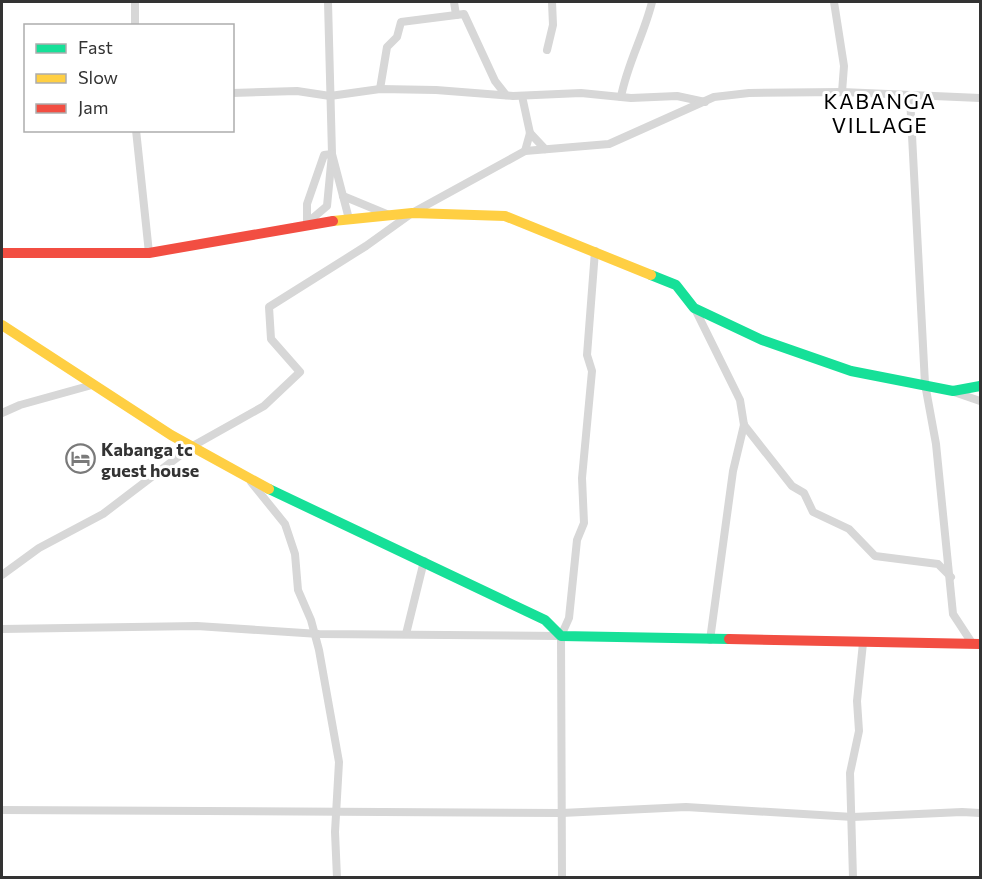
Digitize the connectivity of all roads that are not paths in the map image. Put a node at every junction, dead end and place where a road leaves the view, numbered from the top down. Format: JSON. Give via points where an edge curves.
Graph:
{"nodes":[{"id":1,"x":135,"y":2,"type":"edge"},
{"id":2,"x":328,"y":2,"type":"edge"},
{"id":3,"x":454,"y":2,"type":"edge"},
{"id":4,"x":552,"y":2,"type":"edge"},
{"id":5,"x":652,"y":2,"type":"edge"},
{"id":6,"x":834,"y":2,"type":"edge"},
{"id":7,"x":456,"y":15,"type":"junction"},
{"id":8,"x":135,"y":24,"type":"edge"},
{"id":9,"x":547,"y":50,"type":"dead end"},
{"id":10,"x":380,"y":89,"type":"junction"},
{"id":11,"x":842,"y":92,"type":"junction"},
{"id":12,"x":234,"y":93,"type":"edge"},
{"id":13,"x":330,"y":96,"type":"junction"},
{"id":14,"x":506,"y":96,"type":"junction"},
{"id":15,"x":522,"y":96,"type":"junction"},
{"id":16,"x":621,"y":97,"type":"junction"},
{"id":17,"x":910,"y":97,"type":"junction"},
{"id":18,"x":981,"y":98,"type":"edge"},
{"id":19,"x":705,"y":102,"type":"junction"},
{"id":20,"x":136,"y":132,"type":"edge"},
{"id":21,"x":530,"y":133,"type":"junction"},
{"id":22,"x":545,"y":149,"type":"junction"},
{"id":23,"x":525,"y":151,"type":"junction"},
{"id":24,"x":332,"y":154,"type":"junction"},
{"id":25,"x":343,"y":196,"type":"junction"},
{"id":26,"x":412,"y":213,"type":"junction"},
{"id":27,"x":390,"y":215,"type":"junction"},
{"id":28,"x":350,"y":219,"type":"junction"},
{"id":29,"x":308,"y":223,"type":"junction"},
{"id":30,"x":595,"y":251,"type":"junction"},
{"id":31,"x":2,"y":253,"type":"edge"},
{"id":32,"x":149,"y":253,"type":"junction"},
{"id":33,"x":694,"y":308,"type":"junction"},
{"id":34,"x":2,"y":325,"type":"edge"},
{"id":35,"x":925,"y":384,"type":"junction"},
{"id":36,"x":92,"y":385,"type":"junction"},
{"id":37,"x":981,"y":386,"type":"edge"},
{"id":38,"x":952,"y":391,"type":"junction"},
{"id":39,"x":981,"y":401,"type":"edge"},
{"id":40,"x":2,"y":413,"type":"edge"},
{"id":41,"x":744,"y":425,"type":"junction"},
{"id":42,"x":191,"y":447,"type":"junction"},
{"id":43,"x":249,"y":479,"type":"junction"},
{"id":44,"x":424,"y":561,"type":"junction"},
{"id":45,"x":2,"y":575,"type":"edge"},
{"id":46,"x":951,"y":577,"type":"junction"},
{"id":47,"x":2,"y":629,"type":"edge"},
{"id":48,"x":315,"y":634,"type":"junction"},
{"id":49,"x":406,"y":634,"type":"junction"},
{"id":50,"x":561,"y":636,"type":"junction"},
{"id":51,"x":710,"y":640,"type":"junction"},
{"id":52,"x":863,"y":643,"type":"junction"},
{"id":53,"x":976,"y":644,"type":"edge"},
{"id":54,"x":2,"y":810,"type":"edge"},
{"id":55,"x":337,"y":812,"type":"junction"},
{"id":56,"x":562,"y":813,"type":"junction"},
{"id":57,"x":981,"y":813,"type":"edge"},
{"id":58,"x":853,"y":817,"type":"junction"},
{"id":59,"x":337,"y":878,"type":"edge"},
{"id":60,"x":562,"y":878,"type":"edge"},
{"id":61,"x":853,"y":878,"type":"edge"}],
"edges":[{"from":1,"to":8,"type":"street"},
{"from":2,"to":13,"type":"street"},
{"from":3,"to":7,"type":"street"},
{"from":4,"to":9,"type":"street","via":[[553,25]]},
{"from":5,"to":16,"type":"street","via":[[625,73]]},
{"from":6,"to":11,"type":"street","via":[[844,66]]},
{"from":7,"to":10,"type":"street","via":[[402,22],[397,37],[387,47]]},
{"from":7,"to":14,"type":"street","via":[[464,14]]},
{"from":10,"to":13,"type":"street"},
{"from":10,"to":14,"type":"street"},
{"from":11,"to":17,"type":"street"},
{"from":11,"to":19,"type":"street","via":[[749,93],[714,97]]},
{"from":12,"to":13,"type":"street","via":[[297,91]]},
{"from":13,"to":24,"type":"street"},
{"from":14,"to":15,"type":"street"},
{"from":15,"to":16,"type":"street","via":[[582,93]]},
{"from":15,"to":21,"type":"street"},
{"from":16,"to":19,"type":"street","via":[[677,96]]},
{"from":17,"to":18,"type":"street"},
{"from":17,"to":35,"type":"street"},
{"from":19,"to":22,"type":"street","via":[[609,144]]},
{"from":20,"to":32,"type":"street"},
{"from":21,"to":22,"type":"street"},
{"from":21,"to":23,"type":"street"},
{"from":22,"to":23,"type":"street"},
{"from":23,"to":26,"type":"street"},
{"from":24,"to":25,"type":"street"},
{"from":24,"to":29,"type":"street","via":[[327,206]]},
{"from":24,"to":29,"type":"street","via":[[324,155],[307,204]]},
{"from":25,"to":27,"type":"street"},
{"from":25,"to":28,"type":"street"},
{"from":26,"to":27,"type":"street"},
{"from":26,"to":30,"type":"street","via":[[505,216]]},
{"from":26,"to":42,"type":"street","via":[[269,307],[271,339],[300,372],[264,406]]},
{"from":27,"to":28,"type":"street"},
{"from":28,"to":29,"type":"street"},
{"from":29,"to":32,"type":"street"},
{"from":30,"to":33,"type":"street","via":[[676,285]]},
{"from":30,"to":50,"type":"street","via":[[587,355],[592,371],[582,478],[584,523],[577,540],[569,618]]},
{"from":31,"to":32,"type":"street"},
{"from":33,"to":35,"type":"street","via":[[762,340],[851,371]]},
{"from":33,"to":41,"type":"street","via":[[740,400]]},
{"from":34,"to":36,"type":"street"},
{"from":35,"to":38,"type":"street"},
{"from":35,"to":46,"type":"street"},
{"from":36,"to":40,"type":"street"},
{"from":36,"to":42,"type":"street"},
{"from":37,"to":38,"type":"street"},
{"from":38,"to":39,"type":"street"},
{"from":41,"to":46,"type":"street","via":[[792,486],[804,493],[813,512],[849,529],[875,556],[938,564]]},
{"from":41,"to":51,"type":"street","via":[[733,471]]},
{"from":42,"to":43,"type":"street"},
{"from":42,"to":45,"type":"street","via":[[103,514],[39,548]]},
{"from":43,"to":44,"type":"street"},
{"from":43,"to":48,"type":"street","via":[[285,524],[295,554],[298,590]]},
{"from":44,"to":49,"type":"street"},
{"from":44,"to":50,"type":"street","via":[[545,620]]},
{"from":46,"to":53,"type":"street","via":[[953,614]]},
{"from":47,"to":48,"type":"street","via":[[197,626]]},
{"from":48,"to":49,"type":"street"},
{"from":48,"to":55,"type":"street","via":[[339,762]]},
{"from":49,"to":50,"type":"street"},
{"from":50,"to":51,"type":"street"},
{"from":50,"to":56,"type":"street"},
{"from":51,"to":52,"type":"street"},
{"from":52,"to":53,"type":"street"},
{"from":52,"to":58,"type":"street","via":[[857,701],[859,731],[850,773]]},
{"from":54,"to":55,"type":"street"},
{"from":55,"to":56,"type":"street"},
{"from":55,"to":59,"type":"street"},
{"from":56,"to":58,"type":"street","via":[[686,807]]},
{"from":56,"to":60,"type":"street"},
{"from":57,"to":58,"type":"street"},
{"from":58,"to":61,"type":"street"}]}
